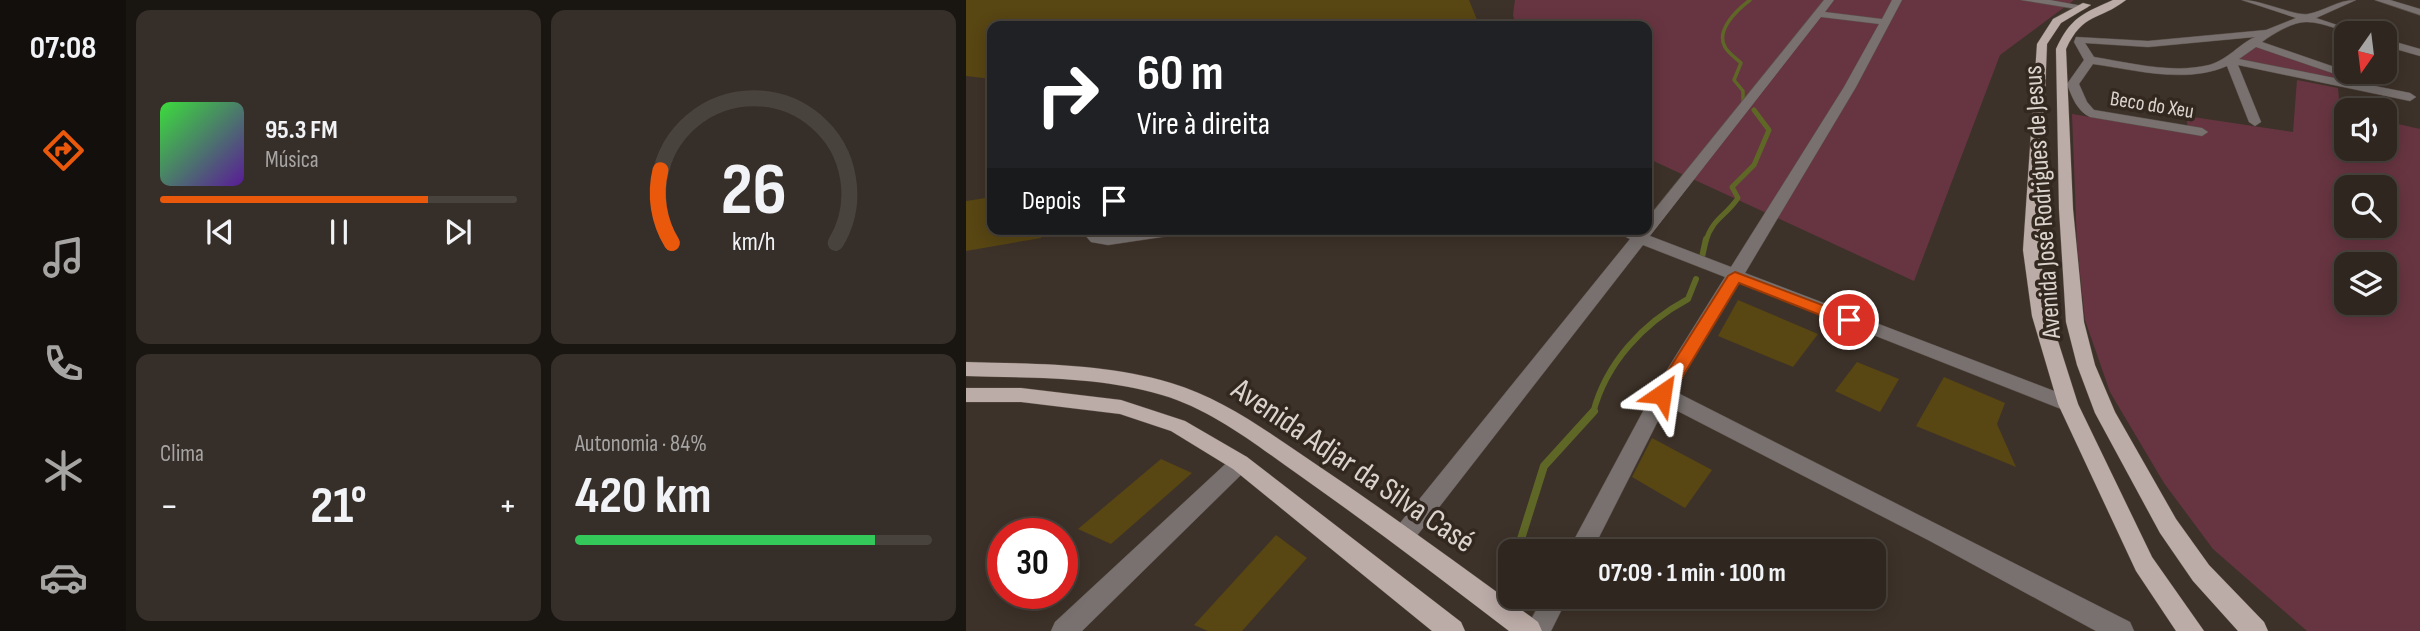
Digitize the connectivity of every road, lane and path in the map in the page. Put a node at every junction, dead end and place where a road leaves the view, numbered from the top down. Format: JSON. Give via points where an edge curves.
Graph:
{"nodes":[{"id":1,"x":1829,"y":0,"type":"edge"},
{"id":2,"x":1897,"y":0,"type":"edge"},
{"id":3,"x":2026,"y":0,"type":"edge"},
{"id":4,"x":2120,"y":0,"type":"edge"},
{"id":5,"x":2246,"y":0,"type":"edge"},
{"id":6,"x":2351,"y":0,"type":"edge"},
{"id":7,"x":2380,"y":0,"type":"edge"},
{"id":8,"x":2089,"y":3,"type":"edge"},
{"id":9,"x":2420,"y":12,"type":"edge"},
{"id":10,"x":1818,"y":14,"type":"junction"},
{"id":11,"x":2304,"y":17,"type":"junction"},
{"id":12,"x":1883,"y":22,"type":"junction"},
{"id":13,"x":2334,"y":26,"type":"edge"},
{"id":14,"x":2268,"y":33,"type":"junction"},
{"id":15,"x":2252,"y":42,"type":"junction"},
{"id":16,"x":2398,"y":46,"type":"edge"},
{"id":17,"x":2420,"y":53,"type":"edge"},
{"id":18,"x":2090,"y":60,"type":"junction"},
{"id":19,"x":2230,"y":60,"type":"junction"},
{"id":20,"x":2067,"y":84,"type":"junction"},
{"id":21,"x":2415,"y":98,"type":"edge"},
{"id":22,"x":2255,"y":122,"type":"dead end"},
{"id":23,"x":2202,"y":132,"type":"dead end"},
{"id":24,"x":1652,"y":225,"type":"edge"},
{"id":25,"x":1093,"y":235,"type":"edge"},
{"id":26,"x":1142,"y":235,"type":"edge"},
{"id":27,"x":1631,"y":235,"type":"edge"},
{"id":28,"x":1644,"y":235,"type":"edge"},
{"id":29,"x":1641,"y":239,"type":"junction"},
{"id":30,"x":1735,"y":276,"type":"junction"},
{"id":31,"x":966,"y":369,"type":"edge"},
{"id":32,"x":1662,"y":394,"type":"junction"},
{"id":33,"x":966,"y":395,"type":"edge"},
{"id":34,"x":2068,"y":404,"type":"junction"},
{"id":35,"x":1240,"y":463,"type":"junction"},
{"id":36,"x":1404,"y":535,"type":"junction"},
{"id":37,"x":1586,"y":539,"type":"edge"},
{"id":38,"x":1550,"y":609,"type":"edge"},
{"id":39,"x":1436,"y":626,"type":"edge"},
{"id":40,"x":1064,"y":631,"type":"edge"},
{"id":41,"x":1529,"y":631,"type":"edge"},
{"id":42,"x":1538,"y":631,"type":"edge"},
{"id":43,"x":2121,"y":631,"type":"edge"},
{"id":44,"x":2191,"y":631,"type":"edge"},
{"id":45,"x":2255,"y":631,"type":"edge"}],
"edges":[{"from":1,"to":10,"type":"street"},
{"from":2,"to":12,"type":"street"},
{"from":3,"to":8,"type":"street"},
{"from":4,"to":20,"type":"main road","name":"Avenida José Rodrigues de Jesus","via":[[2070,29],[2061,49]]},
{"from":5,"to":11,"type":"street"},
{"from":6,"to":11,"type":"street"},
{"from":7,"to":9,"type":"street"},
{"from":8,"to":34,"type":"main road","name":"Avenida José Rodrigues de Jesus","via":[[2057,21],[2042,44],[2031,250],[2041,316]]},
{"from":10,"to":12,"type":"street"},
{"from":10,"to":24,"type":"street"},
{"from":11,"to":13,"type":"street"},
{"from":11,"to":14,"type":"street"},
{"from":12,"to":30,"type":"street","via":[[1850,87]]},
{"from":14,"to":15,"type":"street"},
{"from":14,"to":18,"type":"street","via":[[2148,44],[2080,39]]},
{"from":15,"to":19,"type":"street"},
{"from":15,"to":21,"type":"street"},
{"from":16,"to":17,"type":"street"},
{"from":18,"to":19,"type":"street","via":[[2172,72],[2212,68]]},
{"from":18,"to":20,"type":"street"},
{"from":19,"to":21,"type":"street"},
{"from":19,"to":22,"type":"street"},
{"from":20,"to":23,"type":"street","name":"Beco do Xeu","via":[[2096,116]]},
{"from":20,"to":45,"type":"main road","name":"Avenida José Rodrigues de Jesus","via":[[2066,209],[2075,323],[2086,365],[2105,413],[2168,526],[2201,573]]},
{"from":25,"to":26,"type":"street","via":[[1108,240]]},
{"from":27,"to":29,"type":"street"},
{"from":28,"to":29,"type":"street"},
{"from":29,"to":30,"type":"street"},
{"from":29,"to":36,"type":"street"},
{"from":30,"to":32,"type":"street"},
{"from":30,"to":34,"type":"street"},
{"from":31,"to":36,"type":"main road","name":"Avenida Adjar da Silva Casé","via":[[1086,377],[1168,390],[1228,415]]},
{"from":32,"to":37,"type":"street"},
{"from":32,"to":43,"type":"street"},
{"from":33,"to":35,"type":"main road","via":[[1021,395],[1121,407],[1187,431]]},
{"from":34,"to":44,"type":"main road","name":"Avenida José Rodrigues de Jesus","via":[[2144,564]]},
{"from":35,"to":39,"type":"main road"},
{"from":35,"to":40,"type":"street"},
{"from":36,"to":41,"type":"main road","name":"Avenida Adjar da Silva Casé"},
{"from":38,"to":42,"type":"street"}]}
